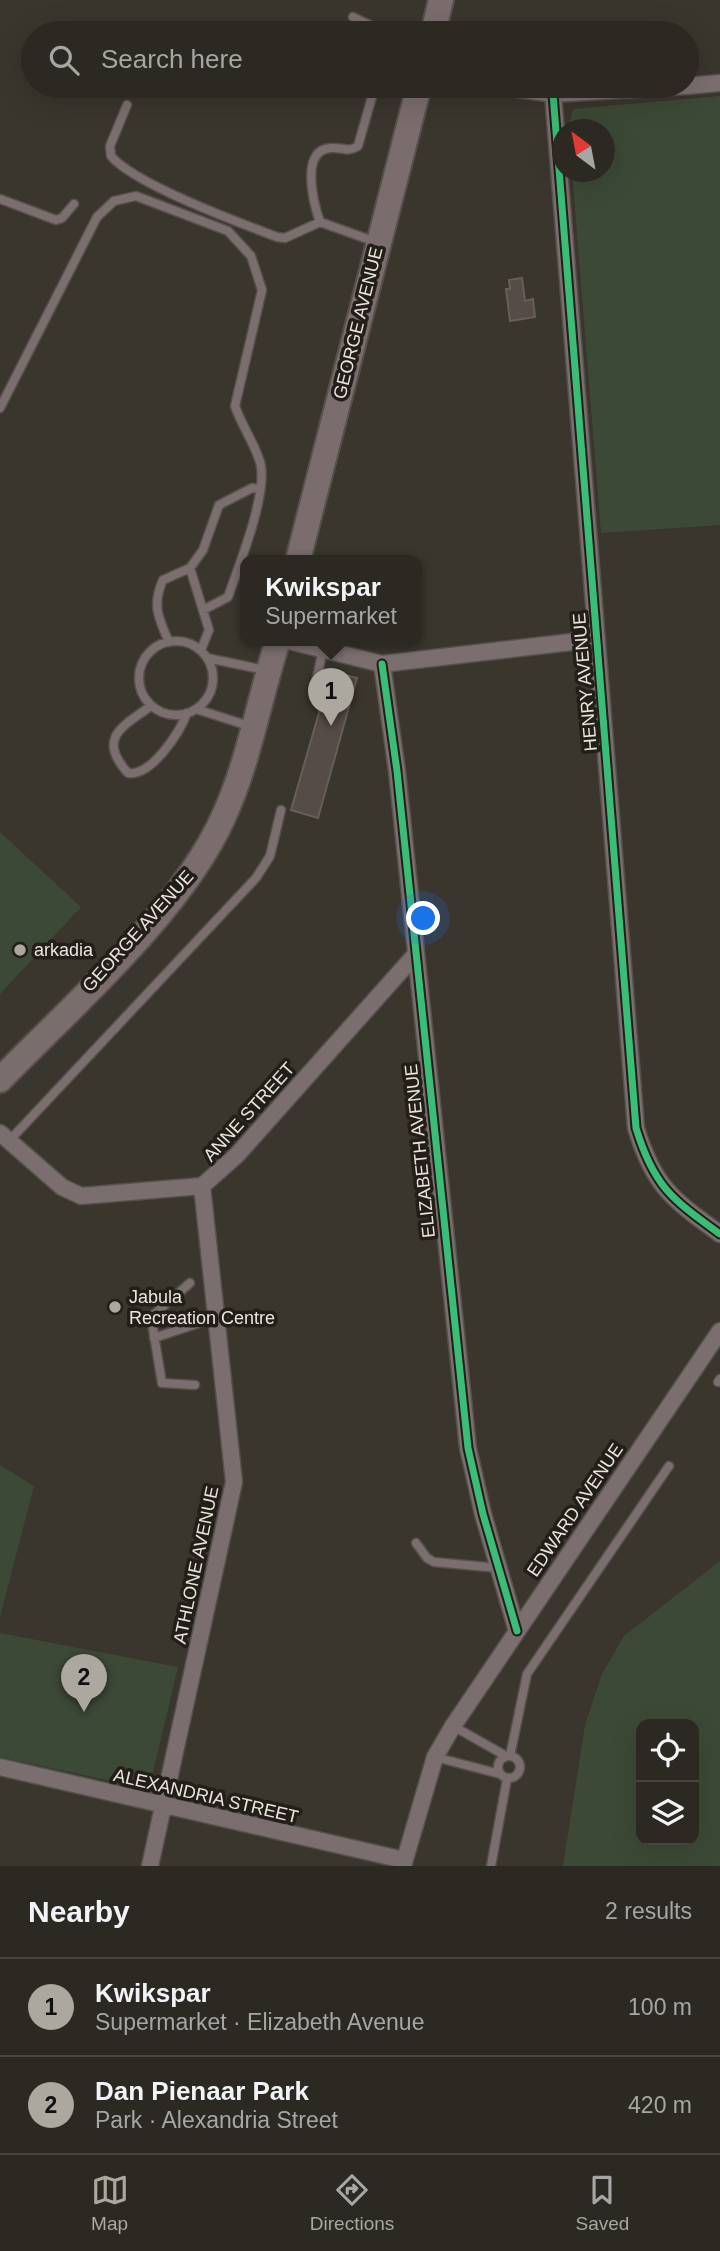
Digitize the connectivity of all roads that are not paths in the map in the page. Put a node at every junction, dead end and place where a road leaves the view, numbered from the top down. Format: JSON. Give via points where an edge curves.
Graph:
{"nodes":[{"id":1,"x":441,"y":0,"type":"edge"},
{"id":2,"x":353,"y":17,"type":"dead end"},
{"id":3,"x":362,"y":21,"type":"edge"},
{"id":4,"x":436,"y":21,"type":"edge"},
{"id":5,"x":720,"y":83,"type":"edge"},
{"id":6,"x":699,"y":85,"type":"edge"},
{"id":7,"x":372,"y":98,"type":"edge"},
{"id":8,"x":416,"y":98,"type":"edge"},
{"id":9,"x":553,"y":98,"type":"edge"},
{"id":10,"x":127,"y":105,"type":"dead end"},
{"id":11,"x":0,"y":199,"type":"edge"},
{"id":12,"x":74,"y":204,"type":"dead end"},
{"id":13,"x":320,"y":222,"type":"junction"},
{"id":14,"x":379,"y":243,"type":"junction"},
{"id":15,"x":0,"y":408,"type":"edge"},
{"id":16,"x":260,"y":489,"type":"junction"},
{"id":17,"x":240,"y":555,"type":"edge"},
{"id":18,"x":299,"y":555,"type":"edge"},
{"id":19,"x":240,"y":556,"type":"edge"},
{"id":20,"x":190,"y":568,"type":"junction"},
{"id":21,"x":203,"y":610,"type":"junction"},
{"id":22,"x":597,"y":639,"type":"junction"},
{"id":23,"x":169,"y":642,"type":"junction"},
{"id":24,"x":276,"y":646,"type":"edge"},
{"id":25,"x":308,"y":646,"type":"edge"},
{"id":26,"x":323,"y":650,"type":"junction"},
{"id":27,"x":204,"y":654,"type":"junction"},
{"id":28,"x":382,"y":664,"type":"junction"},
{"id":29,"x":268,"y":671,"type":"junction"},
{"id":30,"x":315,"y":686,"type":"dead end"},
{"id":31,"x":151,"y":706,"type":"junction"},
{"id":32,"x":191,"y":711,"type":"junction"},
{"id":33,"x":252,"y":727,"type":"junction"},
{"id":34,"x":281,"y":810,"type":"dead end"},
{"id":35,"x":415,"y":956,"type":"junction"},
{"id":36,"x":0,"y":1080,"type":"edge"},
{"id":37,"x":4,"y":1137,"type":"edge"},
{"id":38,"x":202,"y":1186,"type":"junction"},
{"id":39,"x":720,"y":1234,"type":"edge"},
{"id":40,"x":190,"y":1283,"type":"dead end"},
{"id":41,"x":217,"y":1317,"type":"junction"},
{"id":42,"x":720,"y":1331,"type":"edge"},
{"id":43,"x":154,"y":1338,"type":"junction"},
{"id":44,"x":195,"y":1385,"type":"dead end"},
{"id":45,"x":669,"y":1466,"type":"dead end"},
{"id":46,"x":416,"y":1543,"type":"dead end"},
{"id":47,"x":498,"y":1568,"type":"junction"},
{"id":48,"x":517,"y":1631,"type":"junction"},
{"id":49,"x":453,"y":1726,"type":"junction"},
{"id":50,"x":508,"y":1756,"type":"junction"},
{"id":51,"x":435,"y":1757,"type":"junction"},
{"id":52,"x":0,"y":1767,"type":"edge"},
{"id":53,"x":503,"y":1777,"type":"junction"},
{"id":54,"x":164,"y":1807,"type":"junction"},
{"id":55,"x":403,"y":1863,"type":"edge"},
{"id":56,"x":150,"y":1866,"type":"edge"},
{"id":57,"x":491,"y":1866,"type":"edge"}],
"edges":[{"from":1,"to":4,"type":"main road"},
{"from":2,"to":3,"type":"lane"},
{"from":5,"to":6,"type":"street"},
{"from":7,"to":13,"type":"lane","via":[[358,146],[349,151],[324,150],[314,164],[310,187]]},
{"from":8,"to":14,"type":"main road","name":"GEORGE AVENUE"},
{"from":9,"to":22,"type":"street","name":"HENRY AVENUE"},
{"from":10,"to":13,"type":"lane","via":[[110,146],[111,156],[150,182],[277,237],[285,238]]},
{"from":11,"to":12,"type":"lane","via":[[56,220]]},
{"from":13,"to":14,"type":"lane"},
{"from":14,"to":18,"type":"main road","name":"GEORGE AVENUE"},
{"from":15,"to":16,"type":"lane","via":[[97,217],[114,201],[136,196],[228,230],[258,270],[262,290],[235,406],[261,464]]},
{"from":16,"to":17,"type":"lane"},
{"from":16,"to":20,"type":"lane","via":[[252,488],[219,505],[203,550]]},
{"from":19,"to":21,"type":"lane","via":[[228,597]]},
{"from":20,"to":21,"type":"lane"},
{"from":20,"to":23,"type":"lane","via":[[163,580],[157,593],[155,610]]},
{"from":21,"to":27,"type":"lane","via":[[209,630]]},
{"from":22,"to":28,"type":"street"},
{"from":22,"to":39,"type":"street","name":"HENRY AVENUE","via":[[636,1128],[647,1161],[663,1188]]},
{"from":23,"to":27,"type":"lane","via":[[183,642]]},
{"from":23,"to":31,"type":"lane","via":[[148,653],[139,671],[140,690]]},
{"from":24,"to":29,"type":"main road","name":"GEORGE AVENUE"},
{"from":25,"to":26,"type":"street"},
{"from":26,"to":28,"type":"street"},
{"from":26,"to":30,"type":"lane"},
{"from":27,"to":29,"type":"lane"},
{"from":27,"to":32,"type":"lane","via":[[212,686]]},
{"from":28,"to":35,"type":"street","name":"ELIZABETH AVENUE"},
{"from":29,"to":33,"type":"main road","name":"GEORGE AVENUE"},
{"from":31,"to":32,"type":"lane","via":[[168,715]]},
{"from":31,"to":32,"type":"lane","via":[[117,732],[113,743],[117,760],[133,774],[173,741]]},
{"from":32,"to":33,"type":"lane"},
{"from":33,"to":36,"type":"main road","name":"GEORGE AVENUE","via":[[233,795],[193,870],[140,934]]},
{"from":34,"to":37,"type":"lane","via":[[270,856],[256,878]]},
{"from":35,"to":38,"type":"street","name":"ANNE STREET","via":[[237,1156]]},
{"from":35,"to":47,"type":"street","name":"ELIZABETH AVENUE","via":[[468,1448]]},
{"from":37,"to":38,"type":"street","name":"ANNE STREET","via":[[62,1188],[81,1196]]},
{"from":38,"to":41,"type":"street","name":"ATHLONE AVENUE"},
{"from":40,"to":43,"type":"lane","via":[[154,1312]]},
{"from":41,"to":43,"type":"lane"},
{"from":41,"to":54,"type":"street","name":"ATHLONE AVENUE","via":[[234,1482]]},
{"from":42,"to":48,"type":"street","name":"EDWARD AVENUE"},
{"from":43,"to":44,"type":"lane","via":[[162,1383]]},
{"from":45,"to":50,"type":"lane","via":[[527,1674]]},
{"from":46,"to":47,"type":"lane","via":[[434,1562]]},
{"from":47,"to":48,"type":"street","name":"ELIZABETH AVENUE"},
{"from":48,"to":49,"type":"street","name":"EDWARD AVENUE"},
{"from":49,"to":50,"type":"lane"},
{"from":49,"to":51,"type":"street","name":"EDWARD AVENUE"},
{"from":50,"to":53,"type":"lane","via":[[497,1766]]},
{"from":50,"to":53,"type":"lane","via":[[518,1760],[520,1769],[516,1776]]},
{"from":51,"to":53,"type":"lane"},
{"from":51,"to":55,"type":"street","name":"EDWARD AVENUE"},
{"from":52,"to":54,"type":"street","name":"ALEXANDRIA STREET"},
{"from":53,"to":57,"type":"lane"},
{"from":54,"to":55,"type":"street","name":"ALEXANDRIA STREET"},
{"from":54,"to":56,"type":"street","name":"ATHLONE AVENUE"}]}
